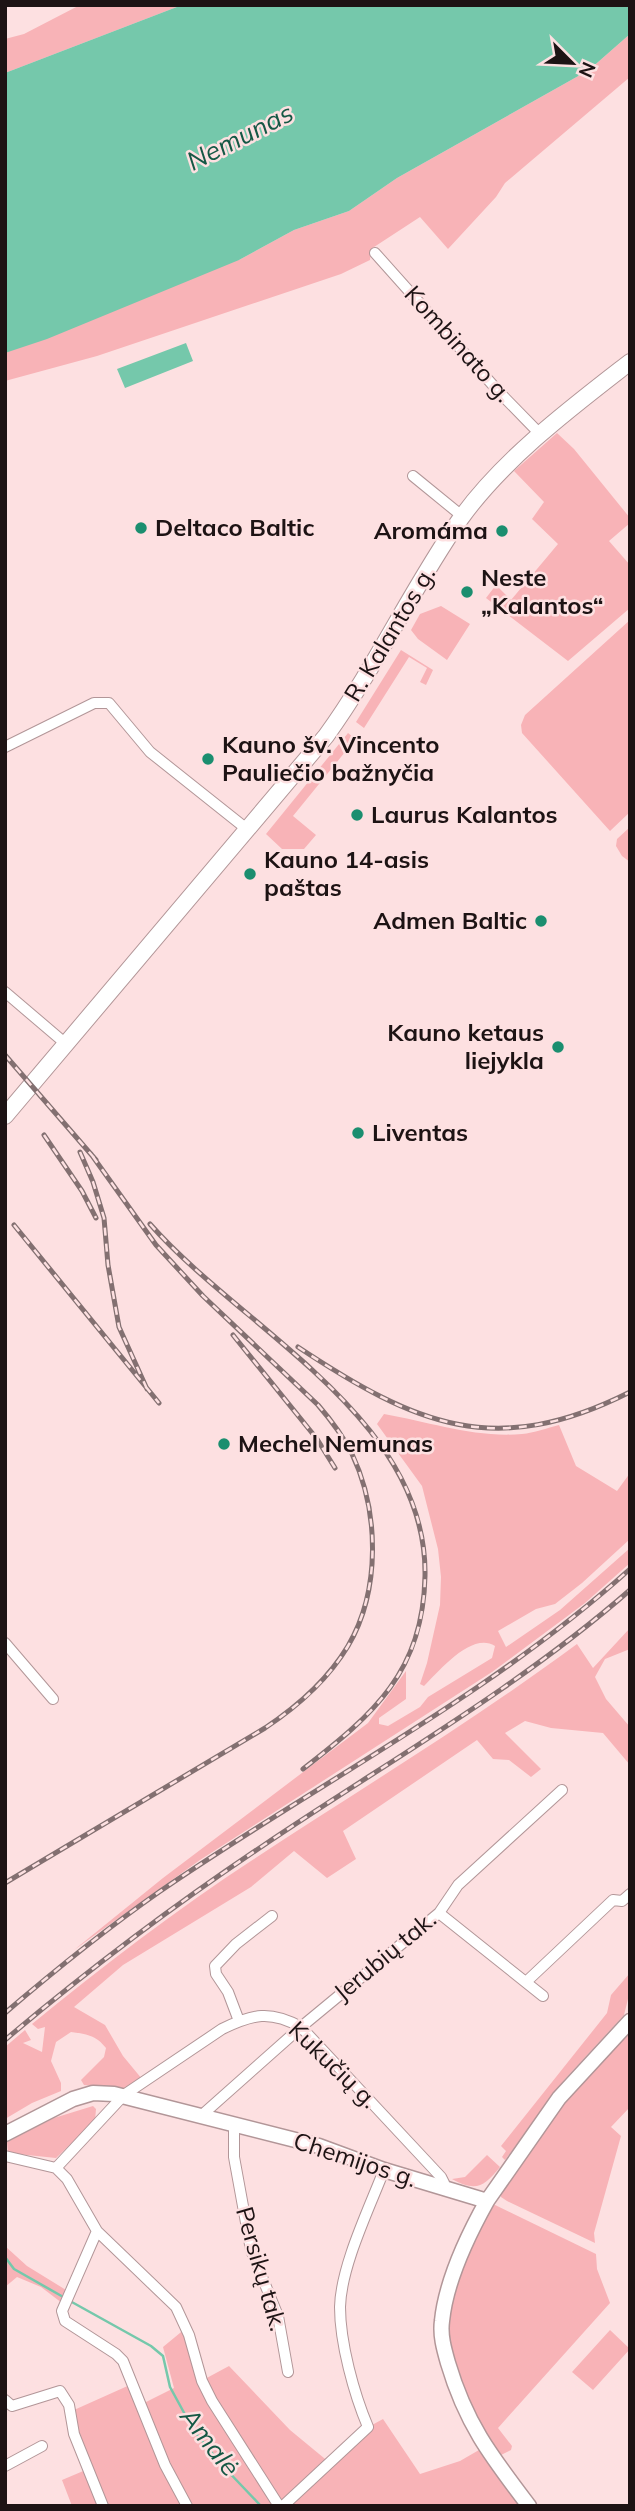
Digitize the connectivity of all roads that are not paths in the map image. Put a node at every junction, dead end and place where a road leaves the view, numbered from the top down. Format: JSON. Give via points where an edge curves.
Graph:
{"nodes":[{"id":1,"x":375,"y":253,"type":"dead end"},
{"id":2,"x":630,"y":362,"type":"edge"},
{"id":3,"x":541,"y":435,"type":"junction"},
{"id":4,"x":413,"y":476,"type":"dead end"},
{"id":5,"x":463,"y":516,"type":"junction"},
{"id":6,"x":5,"y":747,"type":"edge"},
{"id":7,"x":248,"y":830,"type":"junction"},
{"id":8,"x":5,"y":992,"type":"edge"},
{"id":9,"x":66,"y":1044,"type":"junction"},
{"id":10,"x":5,"y":1116,"type":"edge"},
{"id":11,"x":5,"y":1643,"type":"edge"},
{"id":12,"x":53,"y":1699,"type":"dead end"},
{"id":13,"x":562,"y":1790,"type":"dead end"},
{"id":14,"x":626,"y":1898,"type":"edge"},
{"id":15,"x":630,"y":1910,"type":"edge"},
{"id":16,"x":439,"y":1913,"type":"junction"},
{"id":17,"x":272,"y":1916,"type":"dead end"},
{"id":18,"x":526,"y":1982,"type":"junction"},
{"id":19,"x":543,"y":1996,"type":"dead end"},
{"id":20,"x":239,"y":2021,"type":"junction"},
{"id":21,"x":630,"y":2021,"type":"edge"},
{"id":22,"x":301,"y":2027,"type":"junction"},
{"id":23,"x":124,"y":2095,"type":"junction"},
{"id":24,"x":202,"y":2115,"type":"junction"},
{"id":25,"x":234,"y":2124,"type":"junction"},
{"id":26,"x":5,"y":2134,"type":"edge"},
{"id":27,"x":5,"y":2156,"type":"edge"},
{"id":28,"x":56,"y":2168,"type":"junction"},
{"id":29,"x":384,"y":2170,"type":"junction"},
{"id":30,"x":442,"y":2188,"type":"junction"},
{"id":31,"x":487,"y":2201,"type":"junction"},
{"id":32,"x":97,"y":2231,"type":"junction"},
{"id":33,"x":288,"y":2372,"type":"dead end"},
{"id":34,"x":7,"y":2406,"type":"edge"},
{"id":35,"x":42,"y":2446,"type":"dead end"},
{"id":36,"x":5,"y":2466,"type":"edge"},
{"id":37,"x":103,"y":2506,"type":"edge"},
{"id":38,"x":187,"y":2506,"type":"edge"},
{"id":39,"x":281,"y":2506,"type":"edge"},
{"id":40,"x":529,"y":2506,"type":"edge"}],
"edges":[{"from":1,"to":3,"type":"street","name":"Kombinato g."},
{"from":2,"to":3,"type":"main road","name":"R. Kalantos g."},
{"from":3,"to":5,"type":"main road","name":"R. Kalantos g."},
{"from":4,"to":5,"type":"street"},
{"from":5,"to":7,"type":"main road","name":"R. Kalantos g.","via":[[342,715]]},
{"from":6,"to":7,"type":"street","via":[[94,703],[109,703],[150,752]]},
{"from":7,"to":9,"type":"main road","name":"R. Kalantos g."},
{"from":8,"to":9,"type":"street"},
{"from":9,"to":10,"type":"main road","name":"R. Kalantos g."},
{"from":11,"to":12,"type":"street"},
{"from":13,"to":16,"type":"street","name":"Jerubių tak.","via":[[458,1885]]},
{"from":14,"to":15,"type":"street"},
{"from":14,"to":18,"type":"street","via":[[614,1900]]},
{"from":16,"to":18,"type":"street"},
{"from":16,"to":22,"type":"street","name":"Jerubių tak."},
{"from":17,"to":20,"type":"street","via":[[215,1966]]},
{"from":18,"to":19,"type":"street"},
{"from":20,"to":22,"type":"street","name":"Kukučių g.","via":[[268,2014]]},
{"from":20,"to":23,"type":"street","name":"Kukučių g."},
{"from":21,"to":31,"type":"main road","via":[[559,2098]]},
{"from":22,"to":24,"type":"street","name":"Jerubių tak."},
{"from":22,"to":30,"type":"street","name":"Kukučių g.","via":[[441,2177]]},
{"from":23,"to":24,"type":"main road","name":"Chemijos g."},
{"from":23,"to":26,"type":"main road","name":"Chemijos g.","via":[[85,2095]]},
{"from":23,"to":28,"type":"street","name":"Kukučių g."},
{"from":24,"to":25,"type":"main road","name":"Chemijos g."},
{"from":25,"to":29,"type":"main road","name":"Chemijos g.","via":[[319,2146]]},
{"from":25,"to":33,"type":"street","name":"Persikų tak.","via":[[234,2157],[251,2250],[278,2316]]},
{"from":27,"to":28,"type":"street"},
{"from":28,"to":32,"type":"street"},
{"from":29,"to":30,"type":"main road","name":"Chemijos g."},
{"from":29,"to":39,"type":"street","via":[[350,2260],[340,2306],[356,2399],[368,2427]]},
{"from":30,"to":31,"type":"main road","name":"Chemijos g."},
{"from":31,"to":40,"type":"main road","via":[[467,2240],[448,2295],[443,2343],[473,2428]]},
{"from":32,"to":38,"type":"street","via":[[62,2311],[65,2321],[123,2361],[165,2465]]},
{"from":32,"to":39,"type":"street","via":[[176,2307],[212,2401]]},
{"from":34,"to":37,"type":"street","via":[[60,2391],[69,2405],[74,2434]]},
{"from":35,"to":36,"type":"street"}]}
